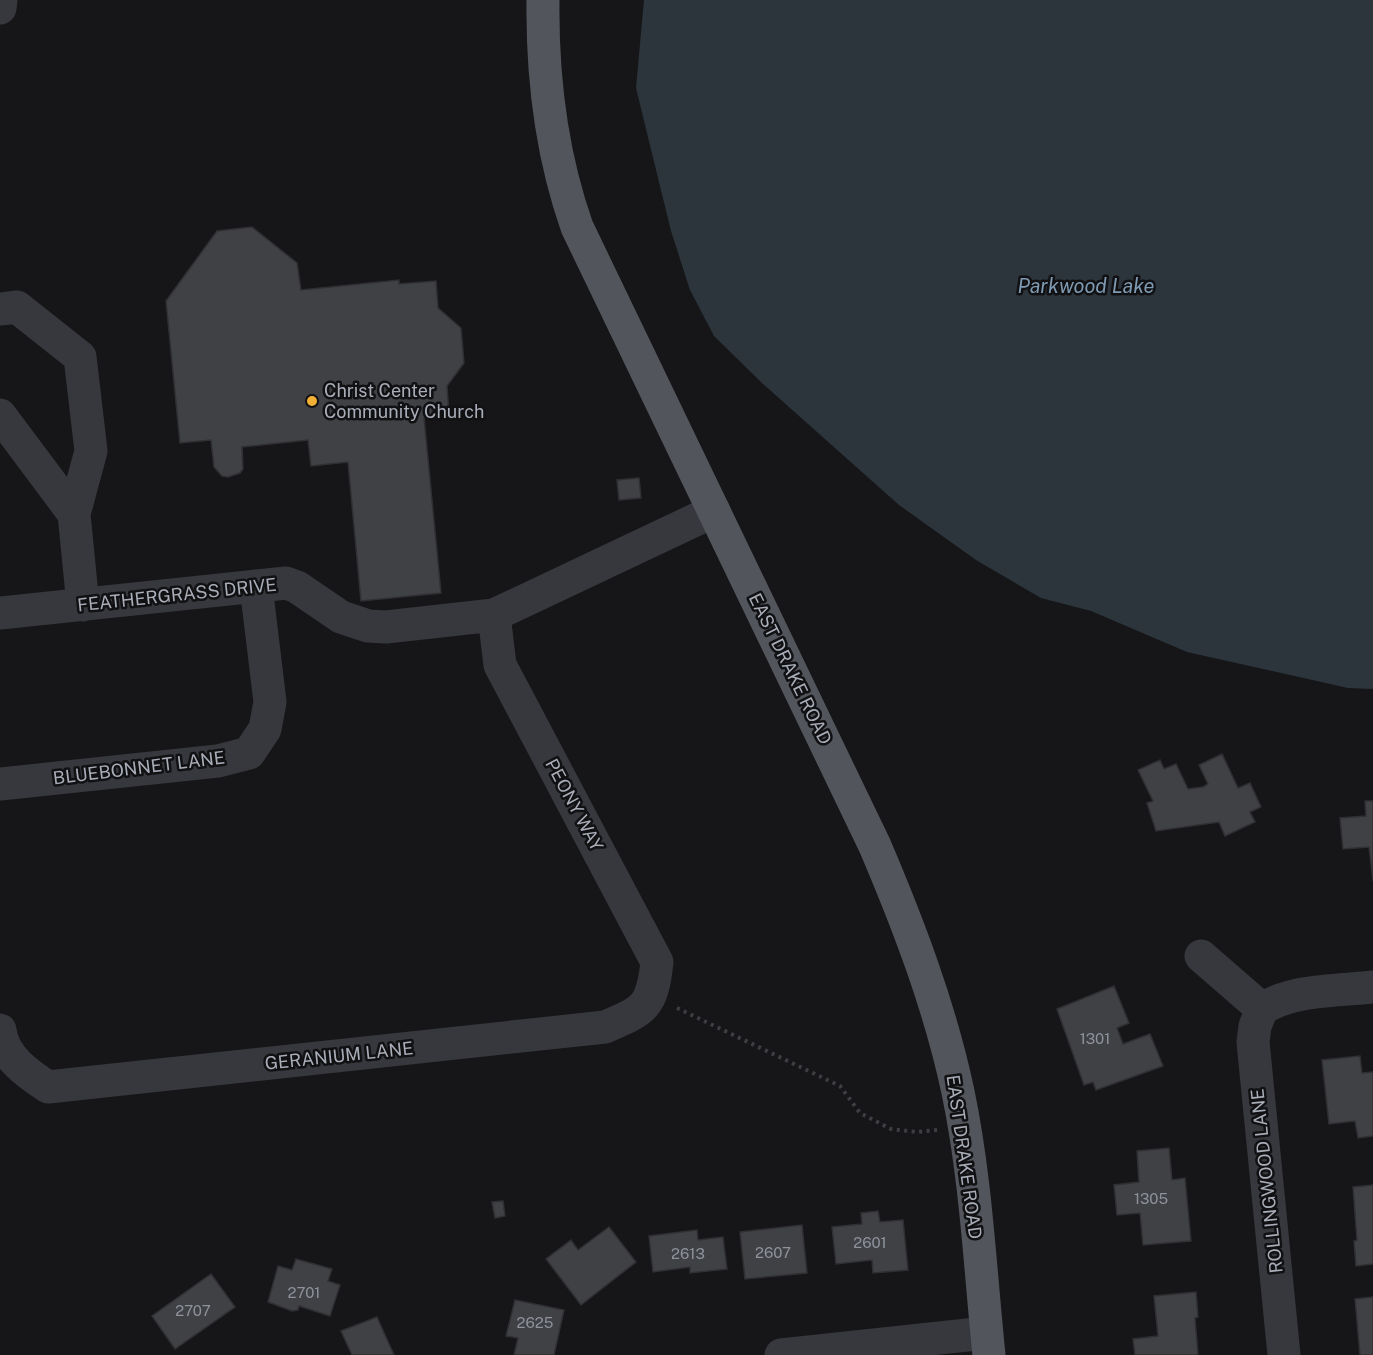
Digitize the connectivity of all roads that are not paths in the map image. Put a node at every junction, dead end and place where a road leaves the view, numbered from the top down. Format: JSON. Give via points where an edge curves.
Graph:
{"nodes":[{"id":1,"x":1,"y":0,"type":"edge"},
{"id":2,"x":543,"y":0,"type":"edge"},
{"id":3,"x":0,"y":8,"type":"edge"},
{"id":4,"x":0,"y":309,"type":"edge"},
{"id":5,"x":0,"y":415,"type":"edge"},
{"id":6,"x":714,"y":511,"type":"junction"},
{"id":7,"x":74,"y":514,"type":"junction"},
{"id":8,"x":256,"y":586,"type":"junction"},
{"id":9,"x":83,"y":605,"type":"junction"},
{"id":10,"x":0,"y":613,"type":"edge"},
{"id":11,"x":494,"y":615,"type":"junction"},
{"id":12,"x":0,"y":784,"type":"edge"},
{"id":13,"x":1201,"y":956,"type":"dead end"},
{"id":14,"x":1373,"y":987,"type":"edge"},
{"id":15,"x":653,"y":993,"type":"joint"},
{"id":16,"x":1262,"y":1009,"type":"junction"},
{"id":17,"x":0,"y":1030,"type":"edge"},
{"id":18,"x":988,"y":1344,"type":"edge"},
{"id":19,"x":781,"y":1355,"type":"edge"},
{"id":20,"x":1284,"y":1355,"type":"edge"}],
"edges":[{"from":1,"to":3,"type":"street"},
{"from":2,"to":6,"type":"main road","name":"EAST DRAKE ROAD","via":[[549,119],[562,185],[577,227]]},
{"from":4,"to":7,"type":"street","via":[[17,307],[80,357],[91,451]]},
{"from":5,"to":7,"type":"street"},
{"from":6,"to":11,"type":"street","name":"FEATHERGRASS DRIVE"},
{"from":6,"to":18,"type":"main road","name":"EAST DRAKE ROAD","via":[[876,846],[937,1008],[958,1093]]},
{"from":7,"to":9,"type":"street"},
{"from":8,"to":9,"type":"street","name":"FEATHERGRASS DRIVE"},
{"from":8,"to":11,"type":"street","name":"FEATHERGRASS DRIVE","via":[[286,583],[341,617],[368,626]]},
{"from":8,"to":12,"type":"street","name":"BLUEBONNET LANE","via":[[270,702],[265,729],[249,753],[218,761]]},
{"from":9,"to":10,"type":"street","name":"FEATHERGRASS DRIVE"},
{"from":11,"to":15,"type":"street","name":"PEONY WAY","via":[[500,665],[657,962]]},
{"from":13,"to":16,"type":"street"},
{"from":14,"to":16,"type":"street","via":[[1293,996]]},
{"from":15,"to":17,"type":"street","name":"GERANIUM LANE","via":[[637,1014],[605,1027],[48,1087],[19,1067]]},
{"from":16,"to":20,"type":"street","name":"ROLLINGWOOD LANE","via":[[1253,1042]]},
{"from":18,"to":19,"type":"street"}]}
